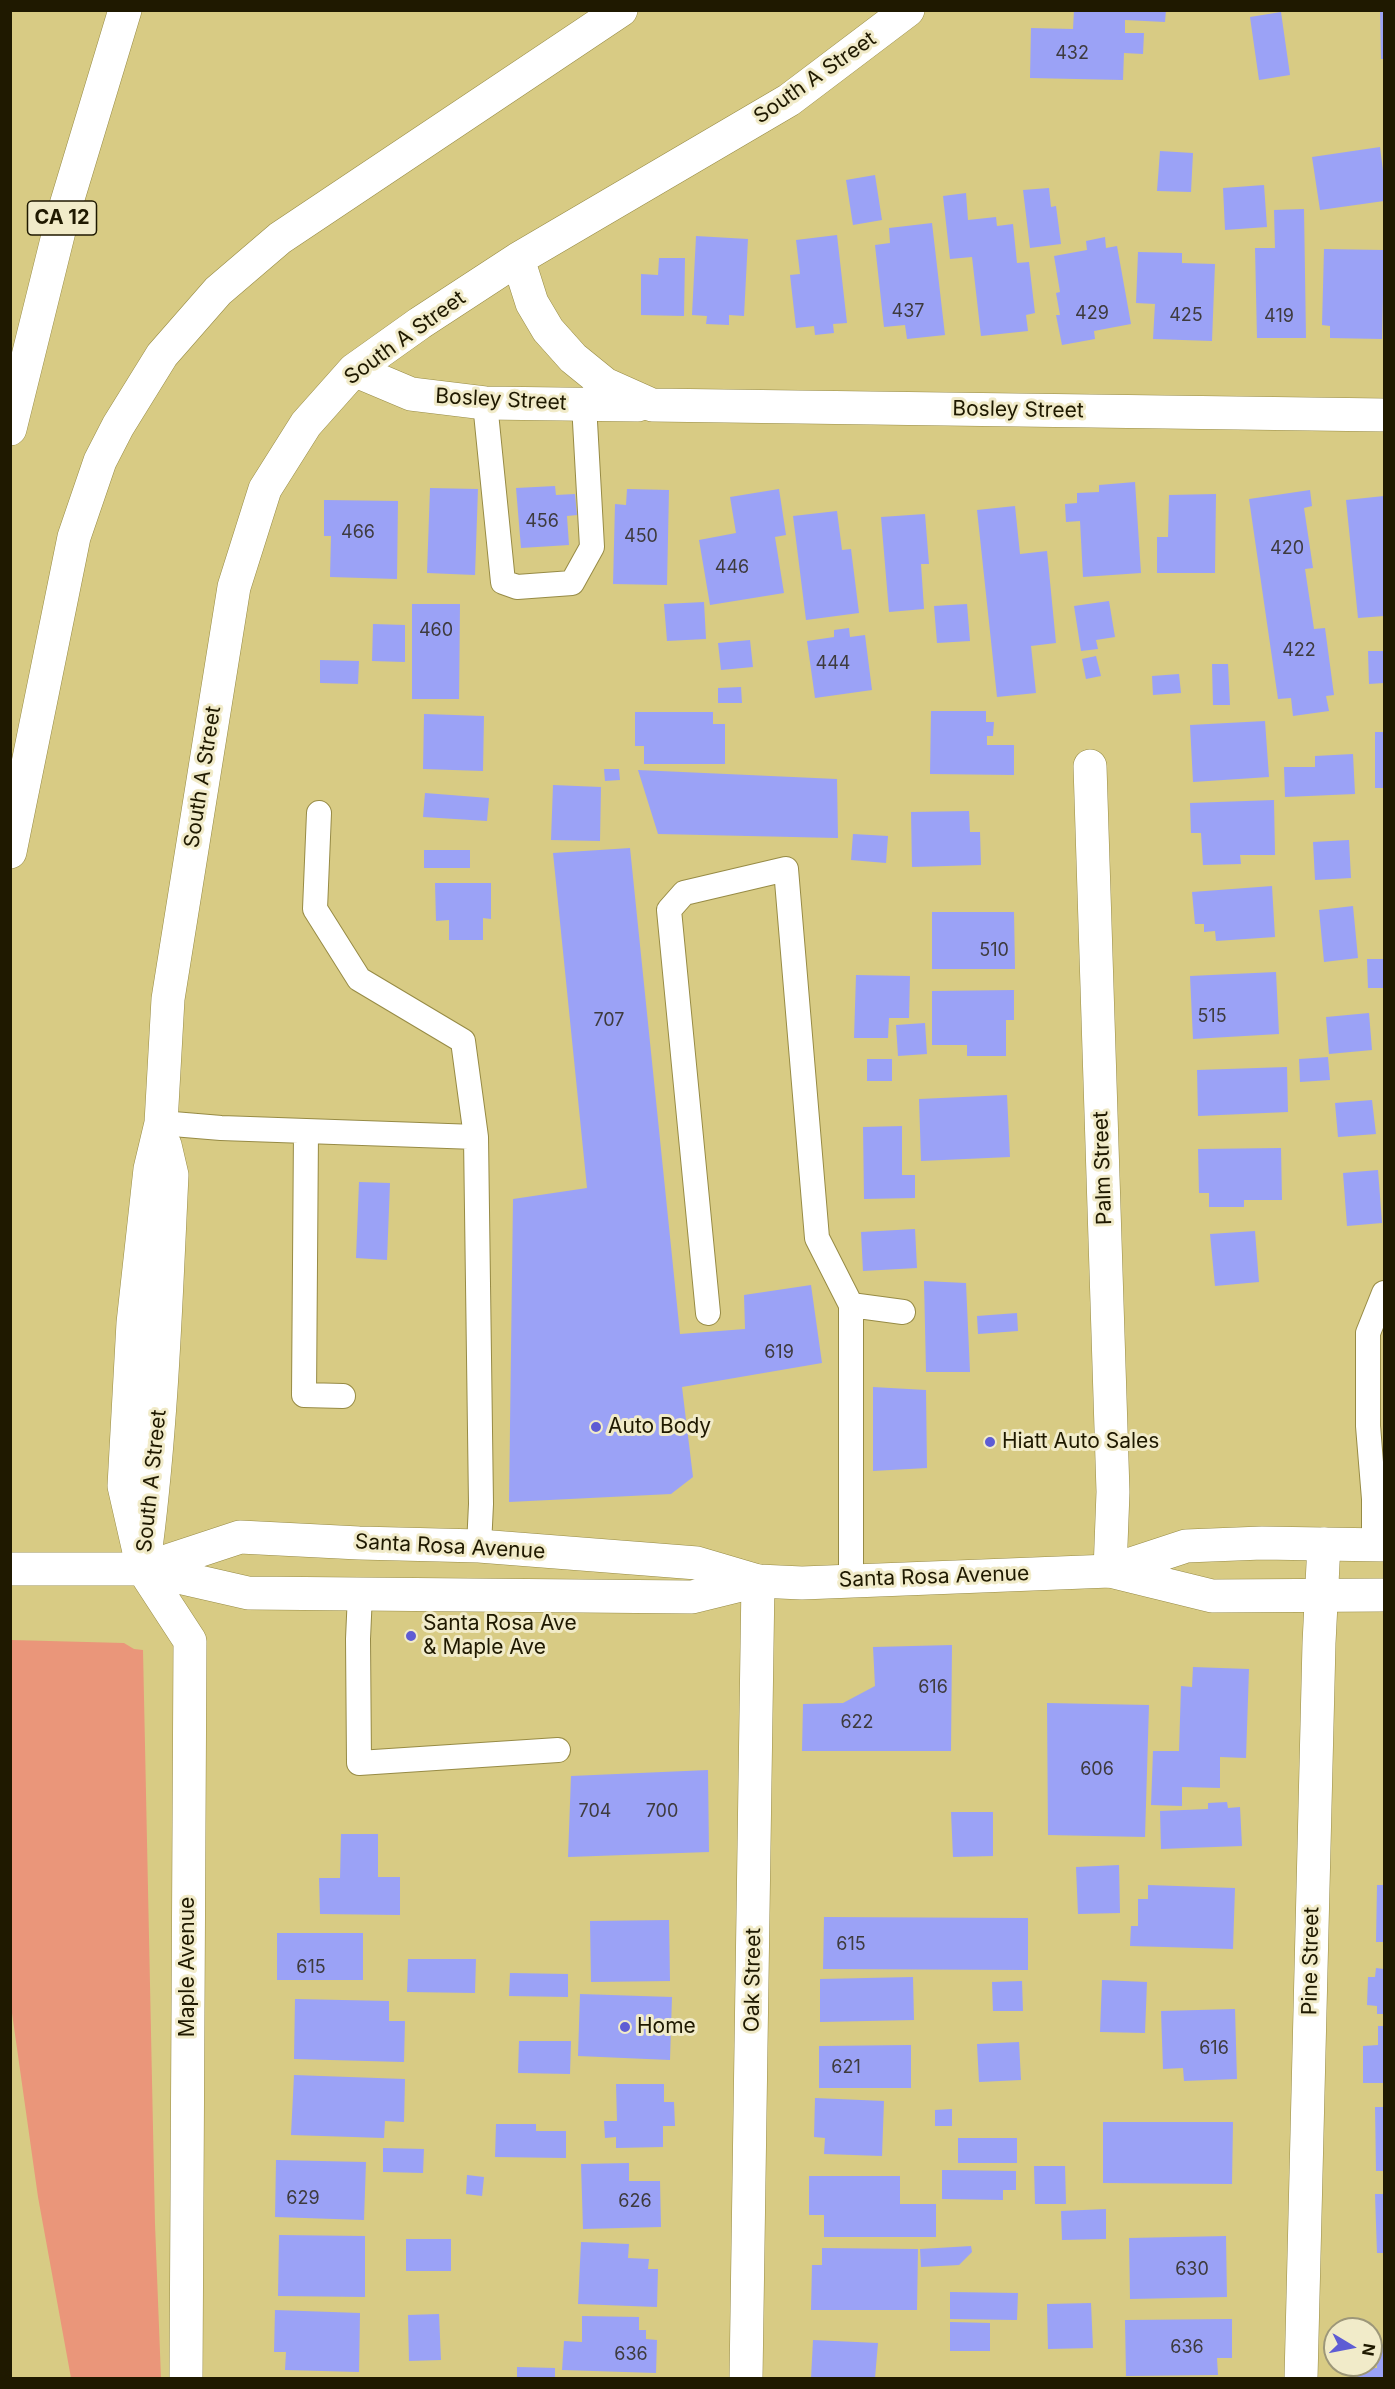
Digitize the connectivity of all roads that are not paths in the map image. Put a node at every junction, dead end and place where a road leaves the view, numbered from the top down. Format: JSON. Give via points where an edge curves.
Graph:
{"nodes":[{"id":1,"x":125,"y":10,"type":"edge"},
{"id":2,"x":621,"y":10,"type":"edge"},
{"id":3,"x":908,"y":10,"type":"edge"},
{"id":4,"x":518,"y":259,"type":"junction"},
{"id":5,"x":354,"y":370,"type":"junction"},
{"id":6,"x":485,"y":403,"type":"junction"},
{"id":7,"x":584,"y":404,"type":"junction"},
{"id":8,"x":652,"y":405,"type":"junction"},
{"id":9,"x":1384,"y":415,"type":"edge"},
{"id":10,"x":10,"y":429,"type":"edge"},
{"id":11,"x":1090,"y":766,"type":"dead end"},
{"id":12,"x":319,"y":813,"type":"dead end"},
{"id":13,"x":10,"y":852,"type":"edge"},
{"id":14,"x":160,"y":1123,"type":"junction"},
{"id":15,"x":306,"y":1131,"type":"junction"},
{"id":16,"x":476,"y":1137,"type":"junction"},
{"id":17,"x":1384,"y":1293,"type":"edge"},
{"id":18,"x":851,"y":1305,"type":"junction"},
{"id":19,"x":903,"y":1312,"type":"dead end"},
{"id":20,"x":708,"y":1313,"type":"dead end"},
{"id":21,"x":343,"y":1396,"type":"dead end"},
{"id":22,"x":1376,"y":1425,"type":"edge"},
{"id":23,"x":1324,"y":1544,"type":"junction"},
{"id":24,"x":1379,"y":1545,"type":"edge"},
{"id":25,"x":479,"y":1546,"type":"junction"},
{"id":26,"x":10,"y":1569,"type":"edge"},
{"id":27,"x":143,"y":1569,"type":"junction"},
{"id":28,"x":1110,"y":1571,"type":"junction"},
{"id":29,"x":758,"y":1581,"type":"junction"},
{"id":30,"x":851,"y":1581,"type":"junction"},
{"id":31,"x":360,"y":1594,"type":"junction"},
{"id":32,"x":1322,"y":1594,"type":"junction"},
{"id":33,"x":1384,"y":1595,"type":"edge"},
{"id":34,"x":558,"y":1750,"type":"dead end"},
{"id":35,"x":186,"y":2379,"type":"edge"},
{"id":36,"x":746,"y":2379,"type":"edge"},
{"id":37,"x":1301,"y":2379,"type":"edge"}],
"edges":[{"from":1,"to":10,"type":"main road","number":"CA 12","via":[[63,215]]},
{"from":2,"to":13,"type":"main road","via":[[280,238],[218,291],[162,355],[100,462],[74,537]]},
{"from":3,"to":4,"type":"main road","name":"South A Street","via":[[789,100]]},
{"from":4,"to":5,"type":"main road","name":"South A Street"},
{"from":4,"to":8,"type":"main road","name":"Bosley Street","via":[[532,303],[548,330],[573,358],[605,384]]},
{"from":5,"to":6,"type":"main road","name":"Bosley Street","via":[[411,394]]},
{"from":5,"to":14,"type":"main road","name":"South A Street","via":[[306,424],[265,489],[234,587],[168,999]]},
{"from":6,"to":7,"type":"main road","name":"Bosley Street"},
{"from":6,"to":7,"type":"lane","via":[[503,582],[517,587],[572,583],[592,547]]},
{"from":7,"to":8,"type":"main road","name":"Bosley Street"},
{"from":8,"to":9,"type":"main road","name":"Bosley Street"},
{"from":11,"to":28,"type":"main road","name":"Palm Street","via":[[1113,1492]]},
{"from":12,"to":16,"type":"lane","via":[[315,909],[359,979],[463,1041]]},
{"from":14,"to":15,"type":"lane"},
{"from":14,"to":27,"type":"main road","name":"South A Street","via":[[150,1169],[133,1323],[124,1486]]},
{"from":15,"to":16,"type":"lane"},
{"from":15,"to":21,"type":"lane","via":[[304,1395]]},
{"from":16,"to":25,"type":"lane"},
{"from":17,"to":22,"type":"lane","via":[[1368,1333]]},
{"from":18,"to":19,"type":"lane"},
{"from":18,"to":20,"type":"lane","via":[[817,1238],[786,868],[684,893],[669,910]]},
{"from":18,"to":30,"type":"lane"},
{"from":22,"to":24,"type":"lane","via":[[1374,1499]]},
{"from":23,"to":24,"type":"main road","name":"Santa Rosa Avenue"},
{"from":23,"to":28,"type":"main road","name":"Santa Rosa Avenue","via":[[1186,1546]]},
{"from":23,"to":32,"type":"main road","name":"Pine Street"},
{"from":25,"to":27,"type":"main road","name":"Santa Rosa Avenue","via":[[240,1537]]},
{"from":25,"to":29,"type":"main road","name":"Santa Rosa Avenue","via":[[697,1563]]},
{"from":26,"to":27,"type":"main road","name":"Santa Rosa Avenue"},
{"from":27,"to":31,"type":"main road","name":"Santa Rosa Avenue","via":[[248,1593]]},
{"from":27,"to":35,"type":"main road","name":"Maple Avenue","via":[[190,1641]]},
{"from":28,"to":30,"type":"main road","name":"Santa Rosa Avenue"},
{"from":28,"to":32,"type":"main road","name":"Santa Rosa Avenue","via":[[1212,1596]]},
{"from":29,"to":30,"type":"main road","name":"Santa Rosa Avenue"},
{"from":29,"to":31,"type":"main road","name":"Santa Rosa Avenue","via":[[692,1598]]},
{"from":29,"to":36,"type":"main road","name":"Oak Street"},
{"from":31,"to":34,"type":"lane","via":[[359,1763]]},
{"from":32,"to":33,"type":"main road","name":"Santa Rosa Avenue"},
{"from":32,"to":37,"type":"main road","name":"Pine Street"}]}
